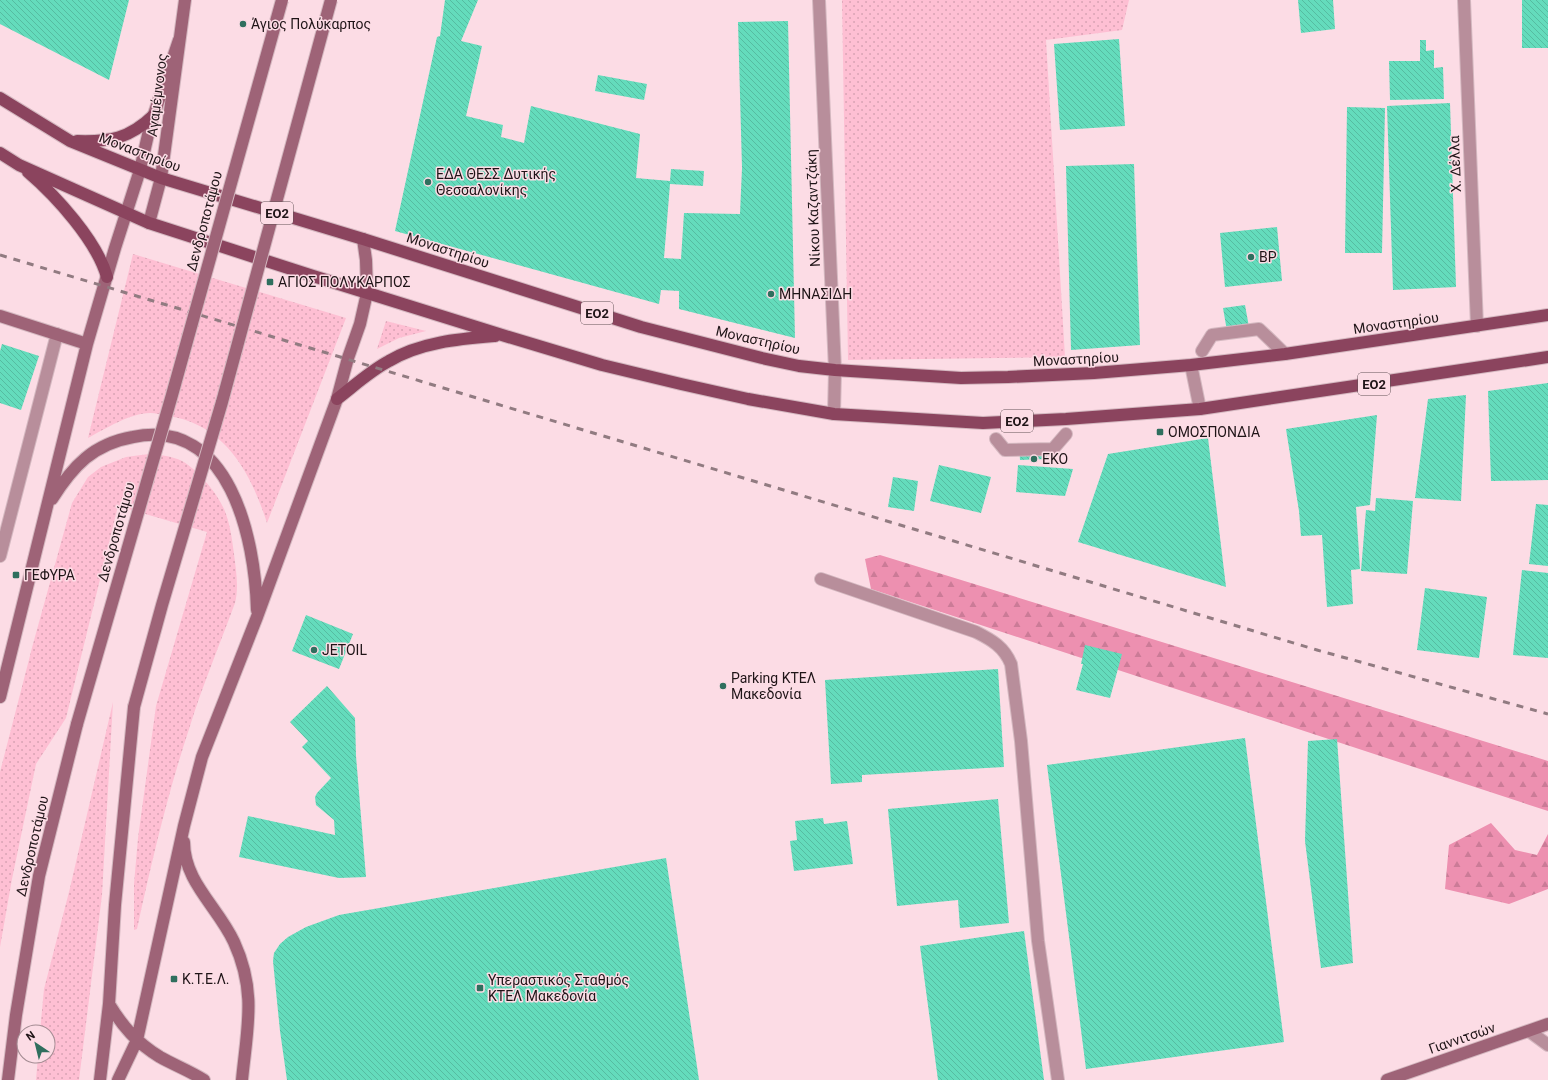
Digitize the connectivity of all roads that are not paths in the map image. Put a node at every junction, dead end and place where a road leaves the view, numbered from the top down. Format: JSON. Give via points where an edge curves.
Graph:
{"nodes":[{"id":1,"x":185,"y":0,"type":"edge"},
{"id":2,"x":282,"y":0,"type":"edge"},
{"id":3,"x":332,"y":0,"type":"edge"},
{"id":4,"x":819,"y":0,"type":"edge"},
{"id":5,"x":1464,"y":0,"type":"edge"},
{"id":6,"x":179,"y":40,"type":"junction"},
{"id":7,"x":0,"y":98,"type":"edge"},
{"id":8,"x":154,"y":115,"type":"junction"},
{"id":9,"x":70,"y":141,"type":"junction"},
{"id":10,"x":0,"y":153,"type":"edge"},
{"id":11,"x":19,"y":164,"type":"junction"},
{"id":12,"x":140,"y":170,"type":"junction"},
{"id":13,"x":161,"y":178,"type":"junction"},
{"id":14,"x":126,"y":214,"type":"junction"},
{"id":15,"x":150,"y":223,"type":"junction"},
{"id":16,"x":363,"y":239,"type":"junction"},
{"id":17,"x":107,"y":277,"type":"junction"},
{"id":18,"x":367,"y":293,"type":"junction"},
{"id":19,"x":1548,"y":315,"type":"edge"},
{"id":20,"x":0,"y":316,"type":"edge"},
{"id":21,"x":1476,"y":326,"type":"junction"},
{"id":22,"x":57,"y":334,"type":"junction"},
{"id":23,"x":502,"y":335,"type":"junction"},
{"id":24,"x":87,"y":344,"type":"junction"},
{"id":25,"x":1202,"y":352,"type":"dead end"},
{"id":26,"x":1285,"y":354,"type":"junction"},
{"id":27,"x":1548,"y":357,"type":"edge"},
{"id":28,"x":1192,"y":365,"type":"junction"},
{"id":29,"x":835,"y":370,"type":"junction"},
{"id":30,"x":337,"y":399,"type":"junction"},
{"id":31,"x":1200,"y":409,"type":"junction"},
{"id":32,"x":834,"y":414,"type":"junction"},
{"id":33,"x":1066,"y":434,"type":"dead end"},
{"id":34,"x":996,"y":439,"type":"dead end"},
{"id":35,"x":47,"y":507,"type":"junction"},
{"id":36,"x":0,"y":556,"type":"edge"},
{"id":37,"x":821,"y":579,"type":"dead end"},
{"id":38,"x":257,"y":617,"type":"junction"},
{"id":39,"x":0,"y":697,"type":"edge"},
{"id":40,"x":184,"y":826,"type":"junction"},
{"id":41,"x":109,"y":1004,"type":"junction"},
{"id":42,"x":1548,"y":1024,"type":"edge"},
{"id":43,"x":1529,"y":1031,"type":"junction"},
{"id":44,"x":136,"y":1040,"type":"junction"},
{"id":45,"x":1548,"y":1045,"type":"edge"},
{"id":46,"x":0,"y":1067,"type":"edge"},
{"id":47,"x":3,"y":1080,"type":"edge"},
{"id":48,"x":8,"y":1080,"type":"edge"},
{"id":49,"x":100,"y":1080,"type":"edge"},
{"id":50,"x":118,"y":1080,"type":"edge"},
{"id":51,"x":204,"y":1080,"type":"edge"},
{"id":52,"x":242,"y":1080,"type":"edge"},
{"id":53,"x":1058,"y":1080,"type":"edge"},
{"id":54,"x":1387,"y":1080,"type":"edge"}],
"edges":[{"from":1,"to":6,"type":"main road","name":"Αγαμέμνονος"},
{"from":2,"to":48,"type":"main road","name":"Δενδροποτάμου","bridge":true,"via":[[172,395],[76,724],[39,876]]},
{"from":3,"to":41,"type":"main road","bridge":true,"via":[[222,402],[134,707],[115,905]]},
{"from":4,"to":29,"type":"street","name":"Νίκου Καζαντζάκη"},
{"from":5,"to":21,"type":"street","name":"Χ. Δέλλα"},
{"from":6,"to":8,"type":"main road","name":"Αγαμέμνονος"},
{"from":6,"to":13,"type":"main road","name":"Αγαμέμνονος"},
{"from":7,"to":9,"type":"main road","name":"Μοναστηρίου","number":"ΕΟ2"},
{"from":8,"to":9,"type":"main road","via":[[142,127],[122,137],[110,140]]},
{"from":8,"to":12,"type":"main road","name":"Αγαμέμνονος"},
{"from":9,"to":12,"type":"main road","name":"Μοναστηρίου","number":"ΕΟ2"},
{"from":10,"to":11,"type":"main road","number":"ΕΟ2"},
{"from":11,"to":14,"type":"main road","number":"ΕΟ2"},
{"from":11,"to":17,"type":"main road","via":[[84,232],[100,258]]},
{"from":12,"to":13,"type":"main road","name":"Μοναστηρίου","number":"ΕΟ2"},
{"from":12,"to":14,"type":"main road","name":"Αγαμέμνονος"},
{"from":13,"to":15,"type":"main road","name":"Αγαμέμνονος"},
{"from":13,"to":16,"type":"main road","name":"Μοναστηρίου","number":"ΕΟ2"},
{"from":14,"to":15,"type":"main road","number":"ΕΟ2"},
{"from":14,"to":17,"type":"main road","name":"Αγαμέμνονος"},
{"from":15,"to":18,"type":"main road","number":"ΕΟ2"},
{"from":16,"to":18,"type":"main road"},
{"from":16,"to":29,"type":"main road","name":"Μοναστηρίου","number":"ΕΟ2","via":[[641,327],[762,358]]},
{"from":17,"to":24,"type":"main road","name":"Αγαμέμνονος"},
{"from":18,"to":23,"type":"main road","number":"ΕΟ2"},
{"from":18,"to":30,"type":"main road"},
{"from":19,"to":21,"type":"main road","name":"Μοναστηρίου","number":"ΕΟ2"},
{"from":20,"to":22,"type":"main road"},
{"from":21,"to":26,"type":"main road","name":"Μοναστηρίου","number":"ΕΟ2"},
{"from":22,"to":24,"type":"main road"},
{"from":22,"to":36,"type":"street"},
{"from":23,"to":30,"type":"main road","via":[[449,341],[406,352],[378,367]]},
{"from":23,"to":32,"type":"main road","number":"ΕΟ2","via":[[602,365],[748,399]]},
{"from":24,"to":35,"type":"main road","name":"Αγαμέμνονος"},
{"from":25,"to":26,"type":"street","via":[[1212,335],[1259,329]]},
{"from":26,"to":28,"type":"main road","name":"Μοναστηρίου","number":"ΕΟ2"},
{"from":27,"to":31,"type":"main road","number":"ΕΟ2"},
{"from":28,"to":29,"type":"main road","name":"Μοναστηρίου","number":"ΕΟ2","via":[[1094,374],[1008,378]]},
{"from":28,"to":31,"type":"street"},
{"from":29,"to":32,"type":"street","name":"Νίκου Καζαντζάκη"},
{"from":30,"to":38,"type":"main road"},
{"from":31,"to":32,"type":"main road","number":"ΕΟ2","via":[[984,423]]},
{"from":33,"to":34,"type":"street","via":[[1053,449],[1006,450]]},
{"from":35,"to":38,"type":"main road","via":[[77,464],[105,446],[124,438],[146,435],[175,438],[190,443],[214,465],[235,497],[247,530],[254,563]]},
{"from":35,"to":39,"type":"main road","name":"Αγαμέμνονος"},
{"from":37,"to":53,"type":"street","via":[[976,632],[991,640],[1007,654],[1011,664],[1020,733],[1038,941]]},
{"from":38,"to":40,"type":"main road","via":[[202,757]]},
{"from":40,"to":44,"type":"main road"},
{"from":40,"to":52,"type":"main road","via":[[184,850],[188,868],[233,940],[243,965],[250,1017]]},
{"from":41,"to":44,"type":"main road","via":[[121,1024]]},
{"from":41,"to":49,"type":"main road"},
{"from":42,"to":43,"type":"main road","name":"Γιαννιτσών"},
{"from":43,"to":45,"type":"street"},
{"from":43,"to":54,"type":"main road","name":"Γιαννιτσών"},
{"from":44,"to":50,"type":"main road"},
{"from":44,"to":51,"type":"main road","via":[[160,1057]]},
{"from":46,"to":47,"type":"main road"}]}
